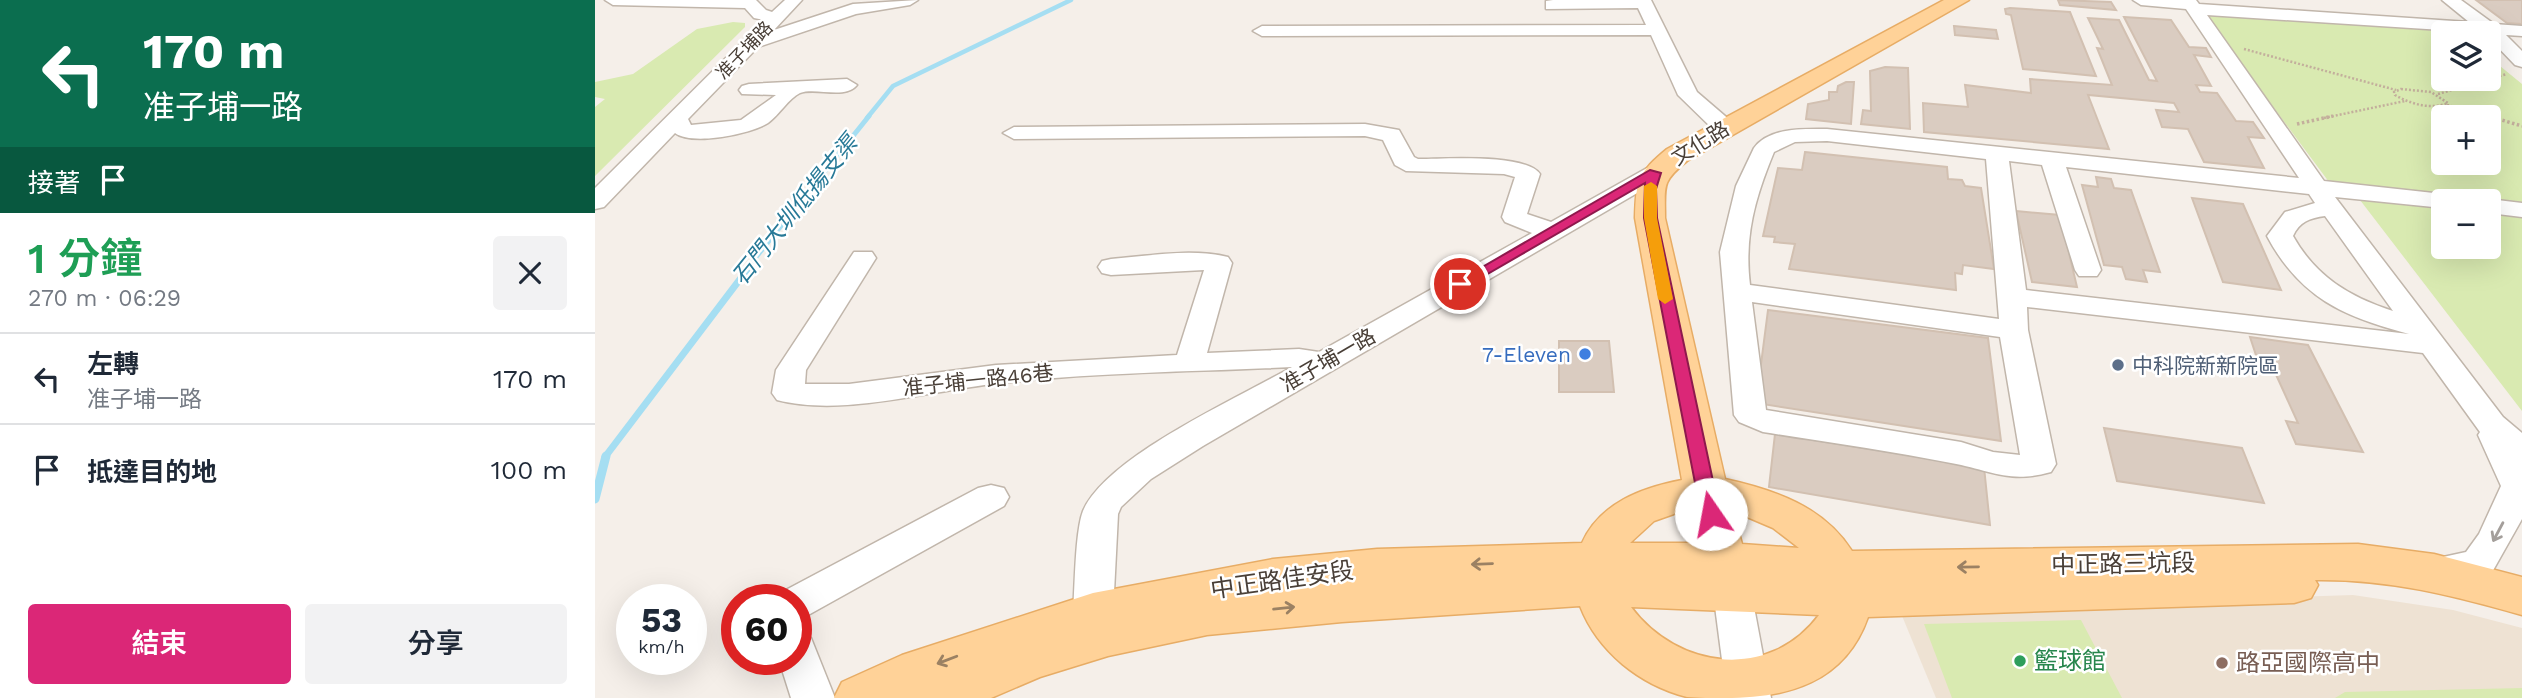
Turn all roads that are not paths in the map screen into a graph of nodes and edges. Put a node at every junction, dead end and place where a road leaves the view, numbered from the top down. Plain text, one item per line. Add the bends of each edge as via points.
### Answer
1 (613, 0) edge
2 (794, 0) edge
3 (910, 0) edge
4 (1959, 0) edge
5 (2141, 0) edge
6 (2450, 0) edge
7 (1644, 1) edge
8 (1552, 5) dead end
9 (2191, 5) edge
10 (776, 18) junction
11 (2478, 21) edge
12 (2431, 24) edge
13 (2501, 29) edge
14 (1656, 30) junction
15 (1262, 31) dead end
16 (2522, 31) edge
17 (749, 45) junction
18 (2501, 46) edge
19 (2516, 67) edge
20 (847, 85) dead end
21 (795, 87) junction
22 (750, 90) dead end
23 (677, 117) junction
24 (1724, 127) junction
25 (1014, 133) dead end
26 (1997, 154) junction
27 (2052, 160) junction
28 (1655, 173) junction
29 (2324, 198) junction
30 (2431, 201) edge
31 (595, 202) edge
32 (2501, 207) edge
33 (2522, 210) edge
34 (1551, 231) junction
35 (863, 258) dead end
36 (1111, 267) dead end
37 (2088, 270) dead end
38 (1738, 292) junction
39 (2013, 297) junction
40 (2013, 330) junction
41 (2426, 336) junction
42 (1323, 362) junction
43 (1189, 363) junction
44 (2491, 425) junction
45 (2522, 451) edge
46 (1706, 491) junction
47 (991, 497) dead end
48 (2434, 572) junction
49 (1597, 573) junction
50 (1726, 575) junction
51 (1842, 583) junction
52 (812, 594) edge
53 (2522, 596) edge
54 (1093, 612) junction
55 (2522, 614) edge
56 (805, 675) edge
57 (1748, 690) edge
58 (813, 698) edge
59 (861, 698) edge
60 (936, 698) edge

1 - 10 street, 准子埔路 via 750,3 760,14
2 - 10 street
3 - 17 street via 853,9
4 - 24 main road, 文化路
5 - 9 street
6 - 11 street
7 - 8 street
7 - 14 street
9 - 12 street
9 - 29 street
10 - 17 street, 准子埔路
13 - 16 street
14 - 15 street
14 - 24 street via 1688,95
17 - 23 street, 准子埔路
18 - 19 street
20 - 21 street
21 - 22 street
21 - 23 street via 756,121 742,125 684,131
23 - 31 street, 准子埔路
24 - 28 main road, 文化路
25 - 34 street via 1365,130 1391,135 1403,160 1414,166 1506,167 1528,174 1514,217
26 - 27 street
26 - 38 street via 1827,135 1791,136 1765,148 1748,187 1733,252
26 - 39 street
27 - 29 street
27 - 37 street
28 - 34 street, 准子埔一路
28 - 46 main road, 文化路 via 1650,218
29 - 30 street
29 - 41 street
29 - 41 street via 2284,224 2280,236 2298,267 2357,308
32 - 33 street
34 - 42 street, 准子埔一路
35 - 43 street, 准子埔一路46巷 via 791,370 788,393 849,394 996,374
36 - 43 street via 1219,263
38 - 40 street
38 - 40 street via 1750,415 1763,422 1961,453 1989,464 2026,468 2039,464
39 - 40 street
39 - 41 street
41 - 44 street
42 - 43 street, 准子埔一路46巷 via 1299,358
42 - 54 street, 准子埔一路 via 1191,438 1125,482 1105,501 1100,514
44 - 45 street
44 -> 48 street via 2518,486 2508,513 2478,564
46 - 49 main road via 1663,499 1631,514 1609,534
46 - 50 main road, 文化路
46 - 51 main road via 1766,504 1811,531
47 - 52 street
48 -> 51 main road, 中正路三坑段 via 2331,562
48 - 53 main road, 中正路三坑段
49 - 50 main road, 中正路佳安段
49 -> 54 main road, 中正路佳安段 via 1377,568 1273,577
49 - 57 main road via 1609,621 1635,649 1692,677
60 -> 49 main road, 中正路佳安段 via 1027,660 1108,636 1207,616
50 - 51 main road, 中正路三坑段
50 - 57 street, 文化路
51 - 55 main road, 中正路三坑段 via 2171,590 2341,582 2438,588
51 - 57 main road via 1841,623 1807,663
54 -> 59 main road, 中正路佳安段 via 920,670
56 - 58 street

